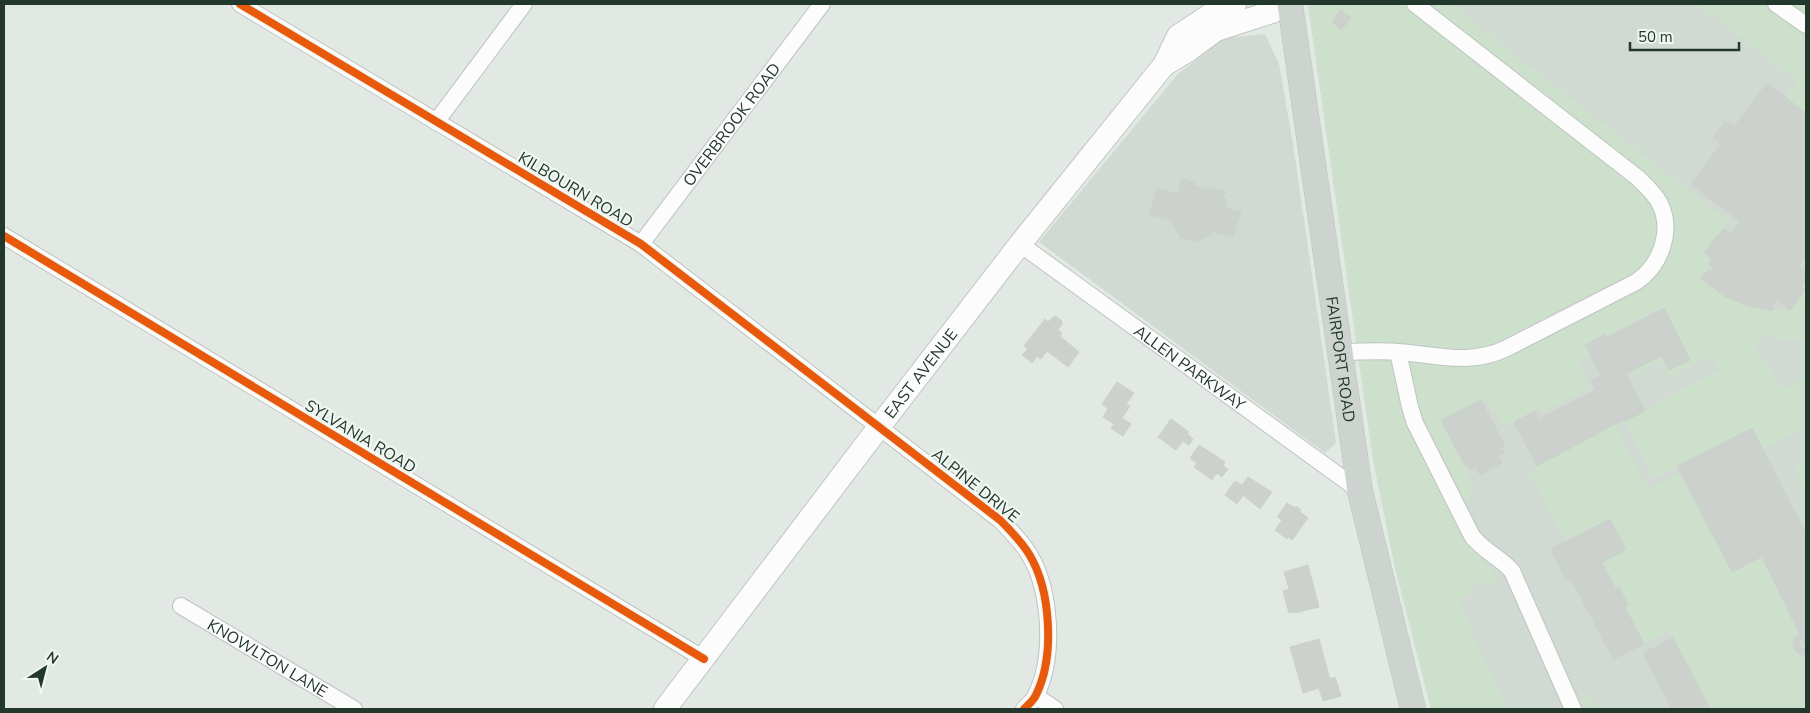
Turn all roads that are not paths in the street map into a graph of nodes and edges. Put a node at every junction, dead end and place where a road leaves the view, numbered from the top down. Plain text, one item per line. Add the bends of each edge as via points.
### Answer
1 (240, 4) edge
2 (524, 4) edge
3 (822, 4) edge
4 (1203, 4) edge
5 (1235, 4) edge
6 (1283, 4) edge
7 (1290, 4) edge
8 (1415, 4) edge
9 (1776, 4) edge
10 (1806, 25) edge
11 (1178, 36) junction
12 (1164, 65) junction
13 (436, 122) junction
14 (4, 236) edge
15 (641, 244) junction
16 (1020, 244) junction
17 (1341, 352) junction
18 (1398, 352) junction
19 (879, 427) junction
20 (1360, 491) junction
21 (181, 606) dead end
22 (704, 659) junction
23 (1036, 696) junction
24 (354, 709) edge
25 (665, 709) edge
26 (1024, 709) edge
27 (1055, 709) edge
28 (1413, 709) edge
29 (1574, 709) edge

1 - 13 street, KILBOURN ROAD
2 - 13 street
3 - 15 street, OVERBROOK ROAD
4 - 11 main road, EAST AVENUE
5 - 11 main road via 1219,9
6 - 12 main road, EAST AVENUE via 1272,12 1216,30
7 - 17 main road, FAIRPORT ROAD
8 - 18 street via 1638,178 1659,202 1665,231 1663,249 1651,270 1636,282 1494,354 1472,359
9 - 10 street
11 - 12 main road, EAST AVENUE
12 - 16 main road, EAST AVENUE
13 - 15 street, KILBOURN ROAD
14 - 22 street, SYLVANIA ROAD
15 - 19 street, KILBOURN ROAD
16 - 19 main road, EAST AVENUE
16 - 20 street, ALLEN PARKWAY
17 - 18 street
17 - 20 main road, FAIRPORT ROAD
18 - 29 street via 1410,408 1424,443 1472,536 1479,546 1503,560 1512,571
19 - 22 main road, EAST AVENUE
19 - 23 street, ALPINE DRIVE via 1000,520 1029,554 1042,585 1049,633 1044,674
20 - 28 main road, FAIRPORT ROAD
21 - 24 street, KNOWLTON LANE
22 - 25 main road, EAST AVENUE
23 - 26 street
23 - 27 street

